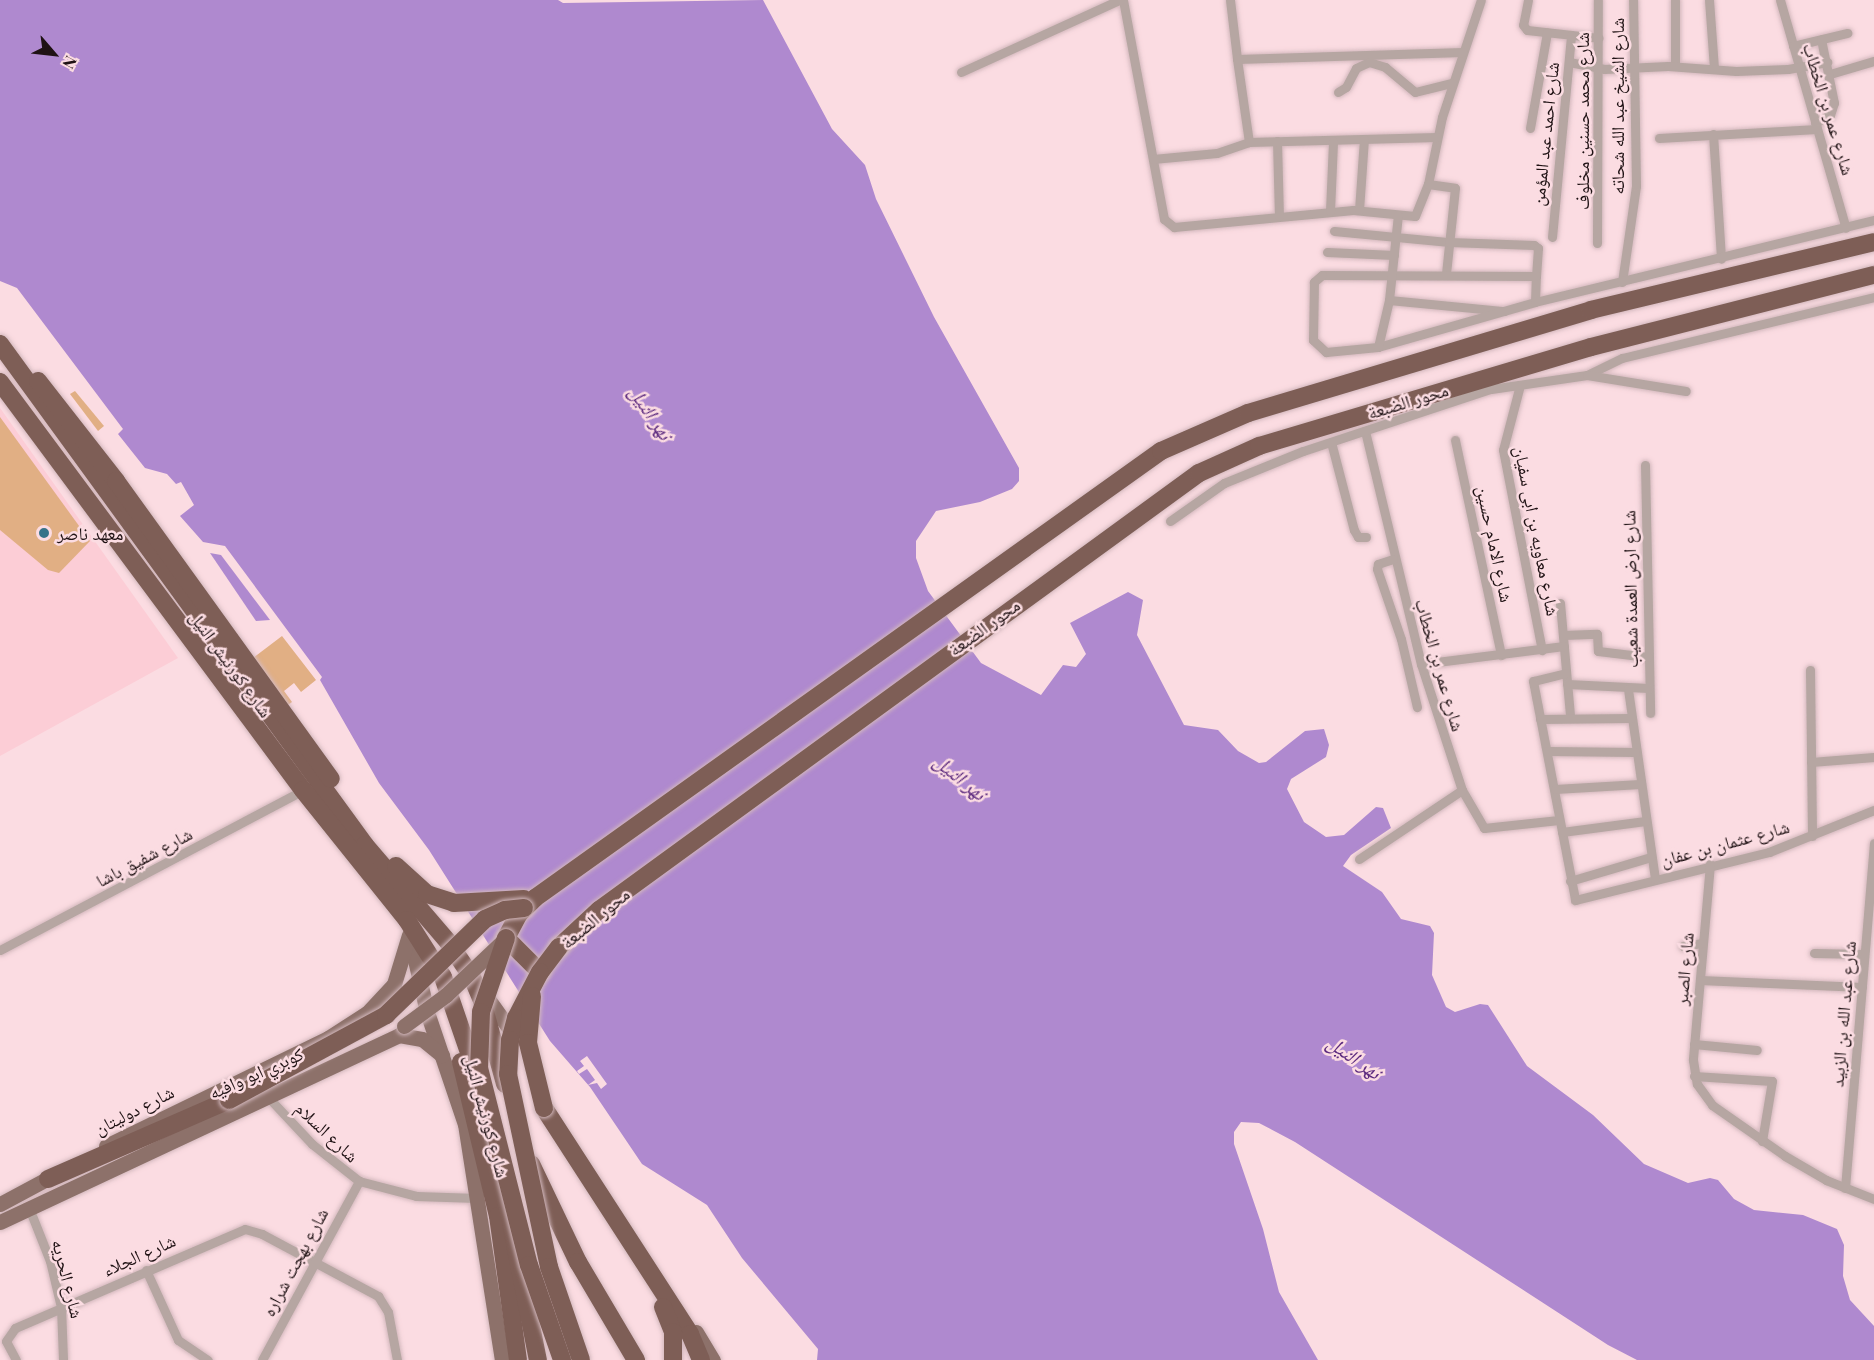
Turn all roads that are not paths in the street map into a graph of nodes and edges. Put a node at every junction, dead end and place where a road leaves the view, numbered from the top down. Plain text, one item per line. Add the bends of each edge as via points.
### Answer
1 (1121, 0) edge
2 (1230, 0) edge
3 (1481, 0) edge
4 (1528, 0) edge
5 (1598, 0) edge
6 (1633, 0) edge
7 (1674, 0) edge
8 (1709, 0) edge
9 (1780, 0) edge
10 (1547, 33) junction
11 (1847, 33) dead end
12 (1571, 36) junction
13 (1599, 38) junction
14 (1821, 39) junction
15 (1792, 46) junction
16 (1463, 52) junction
17 (1237, 59) junction
18 (1874, 61) edge
19 (1569, 62) junction
20 (1827, 62) junction
21 (1675, 66) junction
22 (1798, 67) junction
23 (1599, 68) junction
24 (1634, 68) junction
25 (1714, 68) junction
26 (961, 72) dead end
27 (1830, 74) junction
28 (1452, 83) junction
29 (1338, 92) dead end
30 (1816, 126) junction
31 (1530, 128) dead end
32 (1713, 134) junction
33 (1437, 137) junction
34 (1659, 138) dead end
35 (1364, 139) junction
36 (1276, 141) junction
37 (1333, 141) junction
38 (1250, 142) junction
39 (1153, 159) junction
40 (1428, 184) junction
41 (1359, 210) junction
42 (1330, 211) junction
43 (1398, 215) junction
44 (1279, 216) junction
45 (1874, 220) edge
46 (1846, 228) junction
47 (1334, 231) dead end
48 (1397, 236) junction
49 (1552, 237) dead end
50 (1449, 242) junction
51 (1874, 242) edge
52 (1597, 243) dead end
53 (1327, 252) dead end
54 (1395, 255) junction
55 (1721, 259) junction
56 (1393, 273) junction
57 (1446, 273) junction
58 (1874, 275) edge
59 (1536, 276) junction
60 (1622, 282) junction
61 (1874, 297) edge
62 (1389, 300) junction
63 (1535, 302) junction
64 (1506, 311) junction
65 (0, 343) edge
66 (1378, 347) junction
67 (1587, 375) junction
68 (0, 382) edge
69 (1520, 385) junction
70 (1686, 391) dead end
71 (37, 398) junction
72 (19, 410) junction
73 (1365, 430) junction
74 (64, 437) junction
75 (1455, 440) dead end
76 (1331, 441) junction
77 (46, 448) junction
78 (1645, 465) dead end
79 (1170, 521) dead end
80 (1366, 537) dead end
81 (1394, 559) junction
82 (1560, 603) dead end
83 (1563, 635) junction
84 (1564, 646) junction
85 (1542, 650) junction
86 (1501, 655) junction
87 (1648, 657) junction
88 (1421, 664) junction
89 (1810, 670) dead end
90 (1566, 673) junction
91 (1567, 684) junction
92 (1649, 687) junction
93 (1628, 689) junction
94 (1417, 707) dead end
95 (1650, 713) dead end
96 (1570, 716) junction
97 (1631, 718) junction
98 (1540, 719) junction
99 (1547, 751) junction
100 (1635, 752) junction
101 (1874, 758) edge
102 (1811, 762) junction
103 (1640, 784) junction
104 (1555, 789) junction
105 (303, 790) junction
106 (1462, 790) junction
107 (1874, 810) edge
108 (1559, 820) junction
109 (1646, 821) junction
110 (1562, 832) junction
111 (1812, 836) junction
112 (1874, 843) edge
113 (1651, 857) junction
114 (1359, 860) dead end
115 (1710, 864) junction
116 (1873, 874) edge
117 (1655, 878) junction
118 (1570, 881) junction
119 (529, 903) junction
120 (408, 928) junction
121 (506, 938) junction
122 (1703, 943) junction
123 (1683, 946) dead end
124 (427, 949) junction
125 (0, 950) edge
126 (1814, 953) dead end
127 (1864, 954) junction
128 (540, 972) junction
129 (472, 977) junction
130 (1700, 980) junction
131 (1862, 987) junction
132 (1694, 1044) junction
133 (1757, 1050) dead end
134 (442, 1055) junction
135 (1694, 1076) junction
136 (267, 1095) junction
137 (1762, 1141) junction
138 (530, 1161) junction
139 (48, 1179) junction
140 (358, 1180) junction
141 (1845, 1188) junction
142 (477, 1198) junction
143 (1874, 1199) edge
144 (0, 1203) edge
145 (29, 1208) junction
146 (0, 1212) edge
147 (0, 1222) edge
148 (313, 1261) junction
149 (647, 1268) junction
150 (146, 1270) junction
151 (61, 1307) junction
152 (517, 1352) edge
153 (16, 1360) edge
154 (63, 1360) edge
155 (208, 1360) edge
156 (262, 1360) edge
157 (397, 1360) edge
158 (502, 1360) edge
159 (538, 1360) edge
160 (556, 1360) edge
161 (561, 1360) edge
162 (581, 1360) edge
163 (636, 1360) edge
164 (673, 1360) edge
165 (701, 1360) edge
166 (713, 1360) edge

1 - 26 street
1 - 39 street
2 - 17 street
3 - 16 street
4 - 10 street via 1525,29
5 - 13 street, شارع محمد حسنين مخلوف
6 - 24 street, شارع الشيخ عبد الله شحاته
7 - 21 street
8 - 25 street
9 - 15 street, شارع عمر بن الخطاب
10 - 12 street
10 - 31 street
11 - 14 street
12 - 13 street
12 - 19 street, شارع احمد عبد المؤمن
13 - 23 street, شارع محمد حسنين مخلوف
14 - 15 street
14 - 20 street
15 - 22 street, شارع عمر بن الخطاب
16 - 17 street
16 - 28 street
17 - 38 street
18 - 27 street
19 - 23 street
19 - 49 street, شارع احمد عبد المؤمن
20 - 22 street
20 - 27 street
21 - 24 street
21 - 25 street
22 - 25 street via 1736,71
22 - 30 street, شارع عمر بن الخطاب
23 - 24 street
23 - 52 street, شارع محمد حسنين مخلوف
24 - 60 street, شارع الشيخ عبد الله شحاته via 1636,186
27 - 30 street via 1833,109
28 - 29 street via 1415,92 1385,67 1369,62 1356,68 1346,87
28 - 33 street
30 - 32 street
30 - 46 street, شارع عمر بن الخطاب
32 - 34 street
32 - 55 street
33 - 35 street
33 - 40 street
35 - 37 street
35 - 41 street
36 - 37 street
36 - 38 street
36 - 44 street
37 - 42 street
38 - 39 street via 1217,153
39 - 44 street via 1164,219 1170,227
40 - 43 street via 1418,213 1412,217
40 - 50 street via 1454,186
41 - 42 street
41 - 43 street
42 - 44 street
43 - 48 street
45 - 46 street
46 - 55 street
47 - 48 street
48 - 50 street
48 - 54 street
50 - 57 street
50 - 59 street via 1536,245
51 - 119 highway, محور الضبعة via 1591,310 1248,413 1186,438 1138,466
53 - 54 street
54 - 56 street
55 - 60 street
56 - 57 street
56 - 62 street
56 - 66 street via 1322,275 1314,282 1316,347 1336,352
57 - 59 street
58 - 128 highway, محور الضبعة, bridge via 1591,347 1259,446 1199,473 599,910 571,934
59 - 63 street
60 - 63 street
61 - 67 street via 1622,358
62 - 64 street
62 - 66 street
63 - 64 street
64 - 66 street
65 - 71 highway, شارع كورنيش النيل
65 - 119 highway via 64,412 403,874 427,894 454,903
67 - 69 street
67 - 70 street
68 - 72 highway, شارع كورنيش النيل
69 - 73 street via 1491,389
69 - 85 street, شارع معاويه بن ابى سفيان via 1503,450
71 - 72 highway via 33,407
71 - 74 highway, شارع كورنيش النيل
72 - 77 highway, شارع كورنيش النيل
73 - 76 street
73 - 81 street, شارع عمر بن الخطاب
74 - 77 highway via 55,436
74 - 129 highway, شارع كورنيش النيل via 365,845 448,942
75 - 86 street, شارع الامام حسين
76 - 79 street via 1224,483
76 - 80 street via 1354,530 1358,537
77 - 105 highway, شارع كورنيش النيل
78 - 87 street, شارع ارض العمدة شعيب
81 - 88 street, شارع عمر بن الخطاب
81 - 94 street via 1378,564 1377,569 1401,639
82 - 83 street
83 - 84 street
83 - 87 street via 1597,634 1598,651
84 - 85 street
84 - 90 street
85 - 86 street
86 - 88 street
87 - 92 street, شارع ارض العمدة شعيب
88 - 106 street, شارع عمر بن الخطاب
89 - 102 street
90 - 91 street
90 - 98 street via 1533,681
91 - 93 street via 1621,684
91 - 96 street
92 - 93 street
92 - 95 street, شارع ارض العمدة شعيب
93 - 97 street
96 - 97 street
96 - 98 street
97 - 100 street
98 - 99 street
99 - 100 street
99 - 104 street
100 - 103 street
101 - 102 street
102 - 111 street
103 - 104 street
103 - 109 street
104 - 108 street
105 - 120 highway, شارع كورنيش النيل
105 - 125 street, شارع شفيق باشا
106 - 108 street, شارع عمر بن الخطاب via 1484,828
106 - 114 street
107 - 111 street, شارع عثمان بن عفان
108 - 110 street
109 - 110 street
109 - 113 street
110 - 118 street
111 - 115 street, شارع عثمان بن عفان via 1769,852
112 - 116 street, شارع عبد الله بن الزبيد
113 - 117 street
113 - 118 street
115 - 117 street, شارع عثمان بن عفان
115 - 122 street, شارع الصبر
116 - 127 street, شارع عبد الله بن الزبيد
117 - 118 street, شارع عثمان بن عفان via 1582,900 1573,897
119 - 121 highway
119 - 139 highway, bridge via 485,919 386,1015 229,1100
120 - 124 highway, شارع كورنيش النيل
120 - 134 main road, شارع كورنيش النيل
120 - 139 main road, شارع دوليتان via 394,984 367,1013 328,1038 127,1134
121 - 128 highway
121 - 146 main road, كوبري ابو وافيه, bridge via 446,995 404,1026
121 - 161 highway, bridge via 481,1012 480,1075 529,1265
122 - 123 street
122 - 130 street, شارع الصبر
124 - 152 highway via 428,969 449,1021 483,1144 498,1215
124 - 159 highway, شارع كورنيش النيل via 455,1010 500,1150
126 - 127 street
127 - 131 street, شارع عبد الله بن الزبيد
128 - 138 highway, محور الضبعة, bridge via 516,1018 508,1051 510,1086
128 - 149 highway, bridge via 528,1021 536,1088 556,1128
129 - 160 highway, شارع كورنيش النيل via 496,1048 517,1138
129 - 166 main road, شارع كورنيش النيل via 511,1029 539,1083
130 - 131 street
130 - 132 street, شارع الصبر
131 - 141 street, شارع عبد الله بن الزبيد
132 - 133 street
132 - 135 street, شارع الصبر
134 - 136 main road via 422,1039 399,1035
134 - 142 main road, شارع كورنيش النيل via 465,1124
135 - 137 street via 1712,1105
135 - 137 street via 1772,1081
136 - 140 street, شارع السلام via 312,1144
136 - 145 main road
137 - 141 street
138 - 162 highway, محور الضبعة, bridge via 549,1267
138 - 163 highway via 583,1270
139 - 144 main road, شارع دوليتان
140 - 142 street, شارع السلام via 416,1196
140 - 148 street, شارع بهجت شراره
141 - 143 street
142 - 158 main road, شارع كورنيش النيل
145 - 147 main road
145 - 151 street, شارع الحريه via 50,1261
148 - 150 street, شارع الجلاء via 245,1229
148 - 156 street, شارع بهجت شراره
148 - 157 street, شارع الجلاء via 378,1296 388,1312
149 - 164 highway via 673,1332
149 - 165 highway via 690,1334
150 - 151 street, شارع الجلاء
150 - 155 street via 178,1340
151 - 153 street, شارع الجلاء via 10,1331 7,1348
151 - 154 street, شارع الحريه

